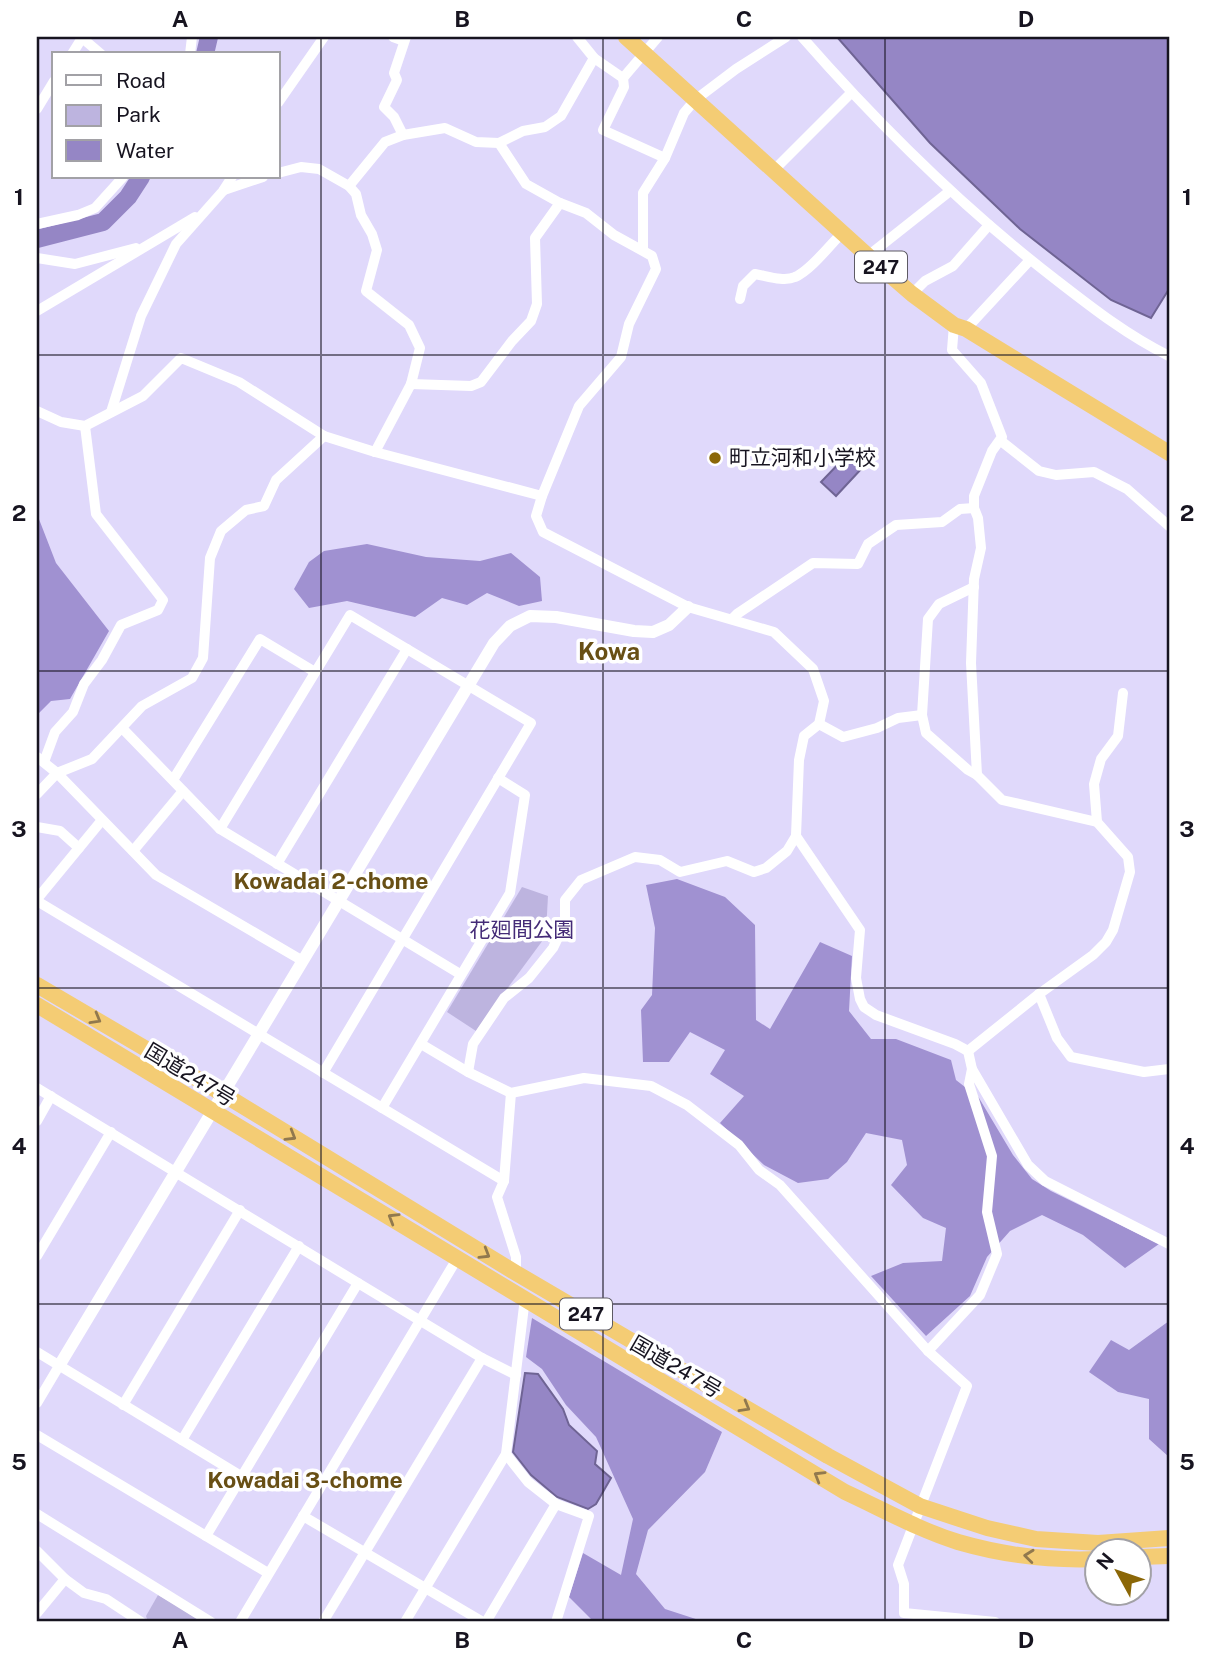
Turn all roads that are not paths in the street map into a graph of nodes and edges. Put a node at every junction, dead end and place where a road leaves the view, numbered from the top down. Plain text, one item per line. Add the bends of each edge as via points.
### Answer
1 (81, 37) edge
2 (324, 37) edge
3 (393, 37) edge
4 (577, 37) edge
5 (626, 37) edge
6 (657, 37) edge
7 (786, 37) edge
8 (802, 37) edge
9 (405, 39) edge
10 (99, 52) edge
11 (643, 53) junction
12 (594, 58) junction
13 (623, 78) junction
14 (52, 85) edge
15 (851, 93) junction
16 (280, 100) edge
17 (695, 100) junction
18 (37, 109) edge
19 (403, 135) junction
20 (499, 143) junction
21 (665, 158) junction
22 (773, 171) junction
23 (280, 172) edge
24 (122, 178) edge
25 (231, 178) edge
26 (260, 178) edge
27 (349, 186) junction
28 (223, 191) junction
29 (950, 191) junction
30 (560, 203) junction
31 (205, 212) junction
32 (37, 224) edge
33 (989, 225) junction
34 (842, 233) junction
35 (147, 245) junction
36 (643, 249) junction
37 (868, 256) junction
38 (37, 258) edge
39 (1030, 260) junction
40 (912, 294) junction
41 (740, 299) dead end
42 (37, 311) edge
43 (960, 327) junction
44 (1169, 356) edge
45 (411, 384) junction
46 (37, 411) edge
47 (111, 412) junction
48 (85, 426) junction
49 (324, 436) junction
50 (1000, 441) junction
51 (375, 452) junction
52 (1169, 453) edge
53 (542, 496) junction
54 (974, 508) junction
55 (1169, 526) edge
56 (974, 587) junction
57 (688, 607) junction
58 (732, 620) junction
59 (407, 649) junction
60 (315, 672) junction
61 (469, 685) junction
62 (1123, 694) dead end
63 (922, 715) junction
64 (819, 724) junction
65 (122, 728) junction
66 (40, 760) edge
67 (57, 773) junction
68 (977, 775) junction
69 (498, 778) junction
70 (173, 780) junction
71 (183, 791) junction
72 (37, 794) edge
73 (102, 820) junction
74 (1097, 822) junction
75 (37, 828) edge
76 (220, 829) junction
77 (796, 836) junction
78 (79, 848) junction
79 (133, 851) junction
80 (277, 864) junction
81 (37, 900) edge
82 (339, 901) junction
83 (403, 939) junction
84 (303, 961) junction
85 (460, 974) junction
86 (37, 985) edge
87 (1039, 993) junction
88 (37, 1005) edge
89 (260, 1033) junction
90 (421, 1044) junction
91 (968, 1051) junction
92 (972, 1069) junction
93 (1169, 1069) edge
94 (468, 1072) junction
95 (323, 1073) junction
96 (37, 1088) edge
97 (511, 1093) junction
98 (223, 1094) junction
99 (51, 1096) junction
100 (382, 1108) junction
101 (213, 1111) junction
102 (37, 1121) edge
103 (111, 1132) junction
104 (176, 1171) junction
105 (504, 1181) junction
106 (240, 1210) junction
107 (1169, 1244) edge
108 (299, 1246) junction
109 (37, 1256) edge
110 (458, 1257) junction
111 (516, 1272) junction
112 (358, 1283) junction
113 (524, 1298) junction
114 (421, 1319) junction
115 (928, 1350) junction
116 (37, 1352) edge
117 (482, 1358) junction
118 (59, 1366) junction
119 (516, 1375) junction
120 (37, 1402) edge
121 (123, 1405) junction
122 (37, 1435) edge
123 (182, 1440) junction
124 (506, 1454) junction
125 (241, 1476) junction
126 (556, 1504) junction
127 (920, 1506) junction
128 (37, 1514) edge
129 (303, 1516) junction
130 (913, 1524) junction
131 (206, 1536) junction
132 (1169, 1538) edge
133 (37, 1552) edge
134 (366, 1553) junction
135 (1084, 1560) edge
136 (268, 1573) junction
137 (65, 1579) junction
138 (425, 1588) junction
139 (37, 1614) edge
140 (141, 1622) edge
141 (211, 1622) edge
142 (240, 1622) edge
143 (323, 1622) edge
144 (405, 1622) edge
145 (485, 1622) edge
146 (556, 1622) edge
147 (995, 1622) edge

1 - 10 street
2 - 16 street
3 - 9 street
4 - 12 street
5 - 11 highway, 247
6 - 11 street
7 - 17 street
8 - 15 street
9 - 19 street via 394,73 397,80 384,107
11 - 13 street
11 - 17 highway, 247
12 - 13 street
12 - 20 street via 561,116 545,127
13 - 21 street via 624,88 603,130
14 - 18 street
15 - 22 street
15 - 29 street
17 - 21 street via 684,113
17 - 22 highway, 247
19 - 20 street via 445,128 476,142
19 - 27 street via 385,142
20 - 30 street via 526,184
21 - 36 street via 643,193
22 - 34 highway, 247
23 - 27 street via 301,167 319,169
24 - 32 street via 95,208
25 - 28 street
26 - 28 street
27 - 45 street via 377,250 366,291 409,325 420,348
28 - 31 street
29 - 33 street
29 - 37 street
30 - 36 street via 586,213 614,235
30 - 45 street via 535,238 537,304 531,321 481,382 471,386
31 - 35 street
31 - 47 street via 176,244 141,316
33 - 39 street
33 - 40 street via 953,266
34 - 37 highway, 247
34 - 41 street via 795,277 755,274 743,286
35 - 38 street via 75,264
35 - 42 street
36 - 53 street via 652,256 656,269 629,324 621,357 579,406
37 - 40 highway, 247
39 - 43 street
39 - 44 street via 1109,321
40 - 43 highway, 247
43 - 50 street via 952,350 981,383
43 - 52 highway, 247
45 - 51 street
46 - 48 street
47 - 48 street
47 - 49 street via 143,396 181,358 239,382
48 - 66 street via 96,514 163,600 158,610 121,625 84,684 73,712 55,732
49 - 51 street
49 - 65 street via 276,480 264,506 246,510 221,531 210,558 203,658 198,668 192,678 142,706
50 - 54 street via 974,496
50 - 55 street via 1039,471 1056,475 1094,472 1127,489
51 - 53 street
53 - 57 street via 536,516 543,532
54 - 56 street via 981,548
54 - 58 street via 960,509 942,522 896,526 868,544 858,564 813,563
56 - 63 street via 939,604 928,619
56 - 68 street via 971,663
57 - 58 street
57 - 61 street via 669,625 653,632 530,616 510,626 494,643
58 - 64 street via 774,632 813,669 824,701
59 - 60 street via 350,615
59 - 61 street
59 - 80 street
60 - 70 street via 260,639
60 - 76 street
61 - 69 street via 531,723
61 - 82 street
62 - 74 street via 1118,736 1101,759 1094,784
63 - 64 street via 898,718 843,737
63 - 68 street via 929,737
64 - 77 street via 804,736 799,760
65 - 67 street via 92,759
65 - 70 street
66 - 67 street
67 - 72 street
67 - 73 street
68 - 74 street via 1002,800
69 - 83 street
69 - 85 street via 525,795 510,893
70 - 71 street
71 - 76 street
71 - 79 street
73 - 78 street
73 - 79 street
74 - 87 street via 1128,856 1130,872 1113,930 1093,955
75 - 78 street via 60,831
76 - 80 street
77 - 91 street via 860,930 856,978 864,1007
77 - 94 street via 787,851 754,872 727,860 680,872 660,860 635,857 581,880 565,900 565,923 554,948 529,978 504,998 473,1044
78 - 81 street
79 - 84 street via 156,874
80 - 82 street
81 - 89 street
82 - 83 street
82 - 84 street
83 - 85 street
83 - 95 street
84 - 89 street
85 - 90 street
86 -> 98 highway, 国道247号 / 247
87 - 91 street
87 - 93 street via 1057,1038 1071,1057 1144,1072
88 - 101 highway, 国道247号 / 247
89 - 95 street
89 - 98 street
90 - 94 street
90 - 100 street
91 - 92 street
92 - 107 street via 1028,1165 1045,1181
92 - 115 street via 969,1084 992,1156 987,1212 997,1254 980,1295
94 - 97 street
95 - 100 street
96 - 99 street
97 - 105 street
97 - 115 street via 584,1078 651,1086 687,1105 739,1145 758,1170 780,1185
98 - 101 street
98 -> 111 highway, 国道247号 / 247
99 - 102 street
99 - 103 street
100 - 105 street
101 - 104 street
110 -> 101 highway, 国道247号 / 247
103 - 104 street
103 - 109 street
104 - 106 street
104 - 118 street
105 - 111 street via 497,1197 516,1257
106 - 108 street
106 - 121 street
108 - 112 street
108 - 123 street
110 - 113 highway, 国道247号 / 247
110 - 114 street
111 -> 127 highway, 国道247号 / 247
112 - 114 street
112 - 125 street
113 - 119 street
130 -> 113 highway, 国道247号 / 247 via 845,1492
114 - 117 street
114 - 129 street
115 - 127 street via 967,1386
116 - 118 street
117 - 119 street
117 - 134 street
118 - 120 street
118 - 121 street
119 - 124 street
121 - 123 street
122 - 131 street
123 - 125 street
124 - 126 street via 528,1482
124 - 138 street
125 - 131 street
126 - 145 street
126 - 146 street via 590,1516
127 - 130 street
127 - 132 highway, 国道247号 / 247 via 1036,1539 1098,1543
128 - 141 street
129 - 134 street
129 - 136 street
135 -> 130 highway, 国道247号 / 247 via 1014,1554 958,1542
130 - 147 street via 898,1565 904,1584 904,1613
131 - 136 street
133 - 137 street
134 - 138 street
134 - 143 street
136 - 142 street
137 - 139 street
137 - 140 street
138 - 144 street
138 - 145 street

